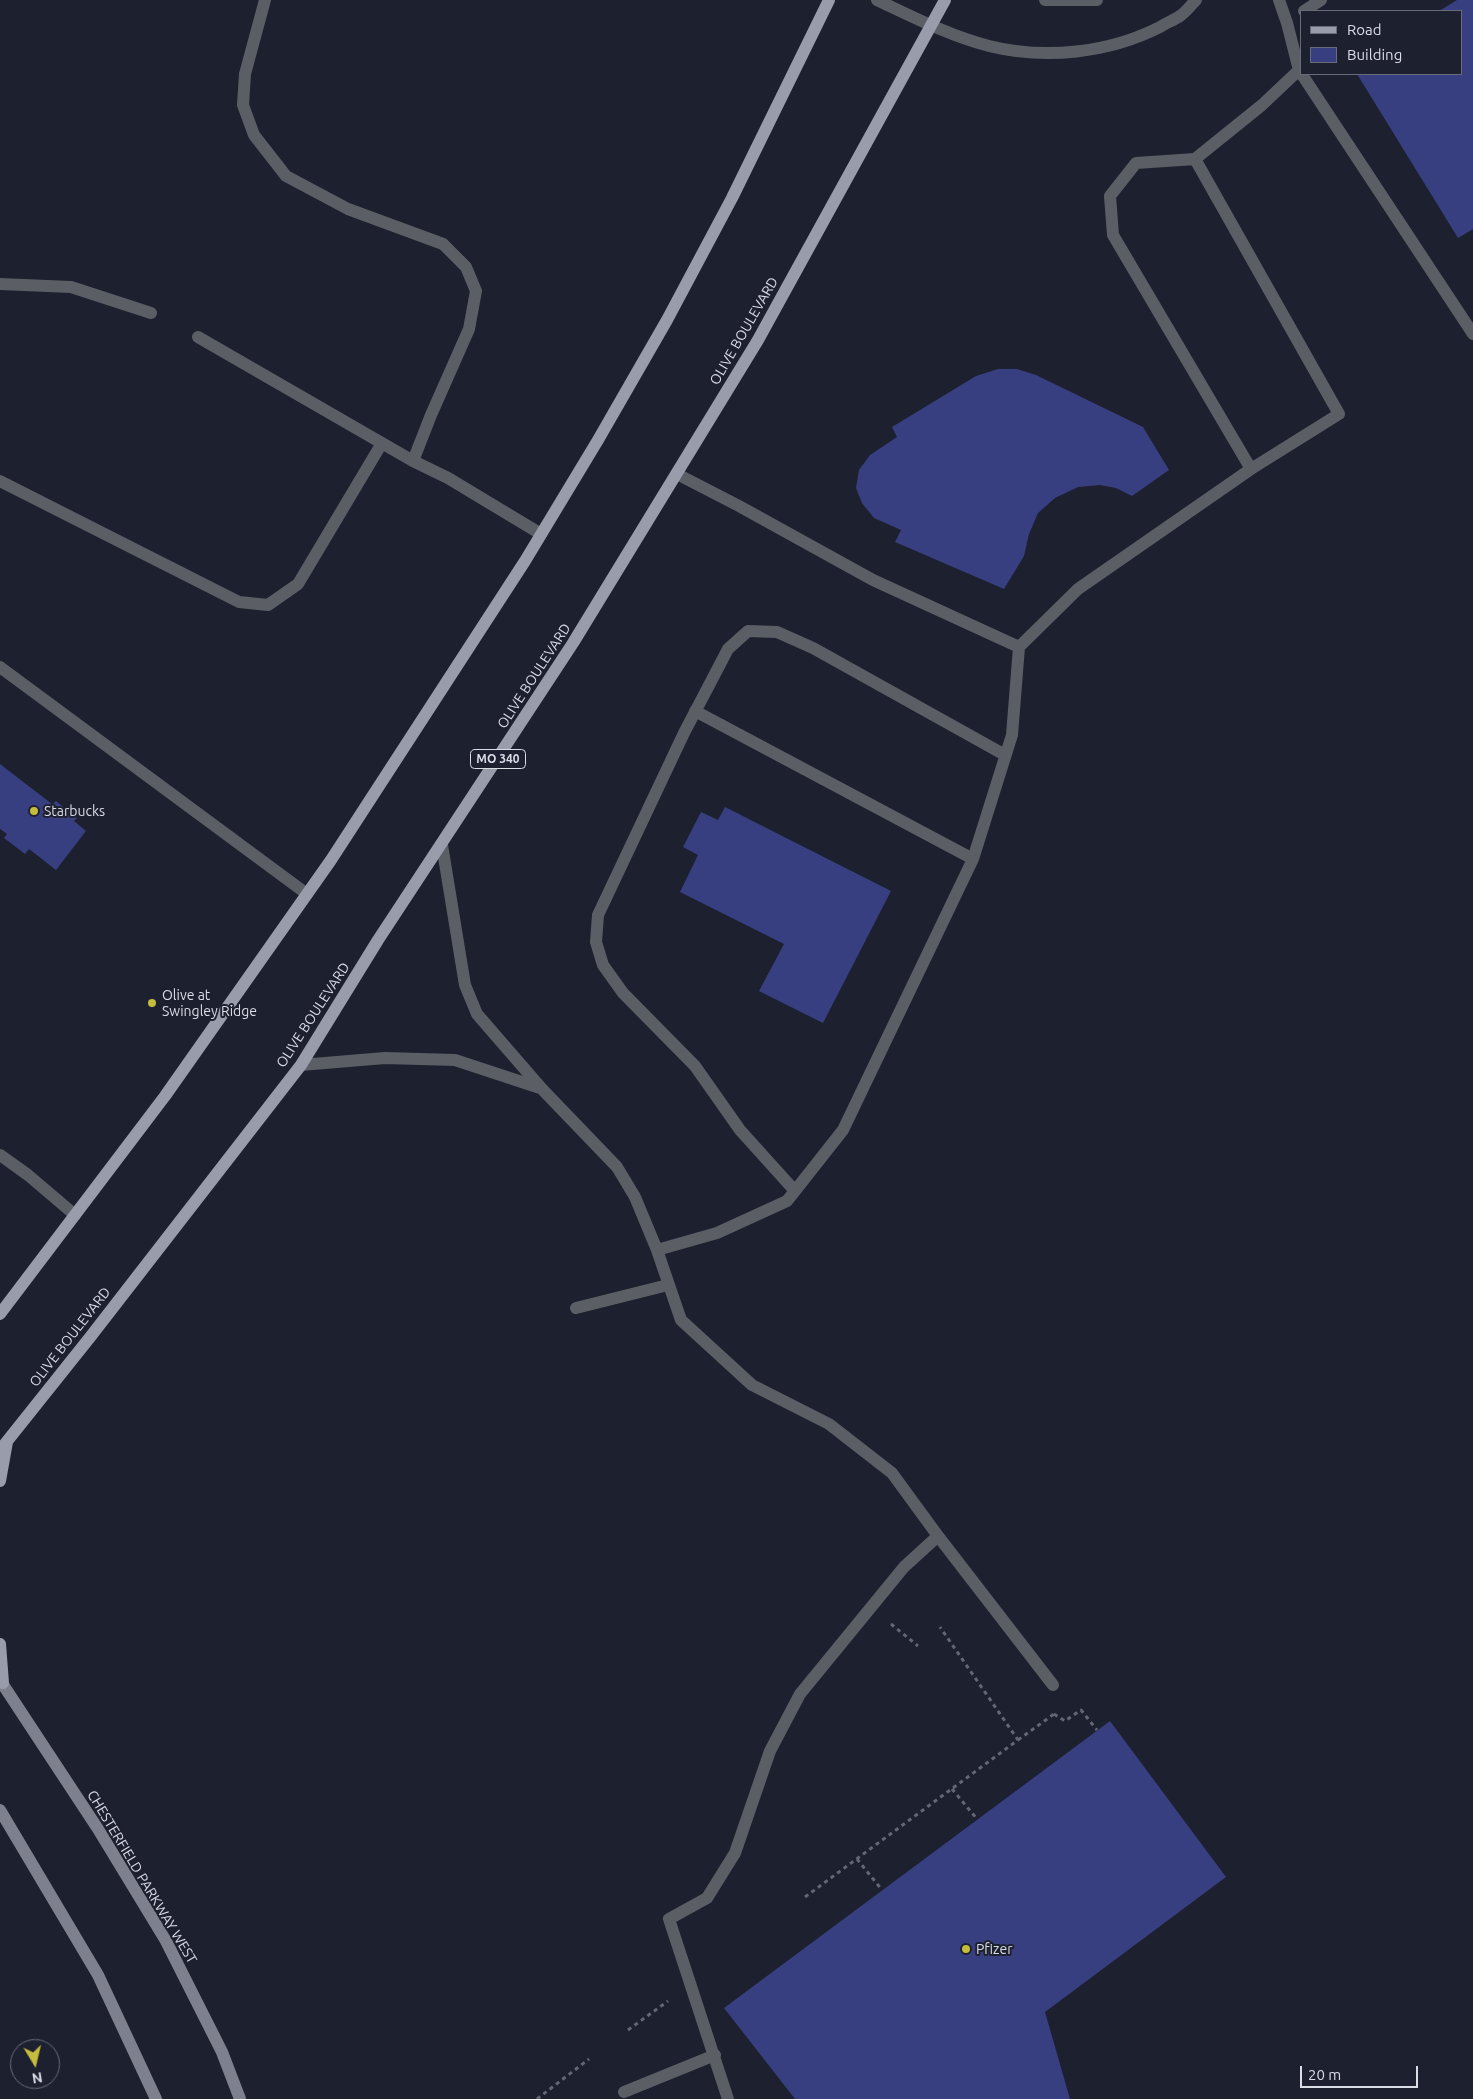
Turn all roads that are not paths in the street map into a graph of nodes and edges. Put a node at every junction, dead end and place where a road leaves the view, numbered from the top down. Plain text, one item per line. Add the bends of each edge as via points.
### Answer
1 (265, 0) edge
2 (828, 0) edge
3 (877, 0) edge
4 (945, 0) edge
5 (1045, 0) edge
6 (1097, 0) edge
7 (1196, 0) edge
8 (1279, 0) edge
9 (1321, 0) edge
10 (1306, 10) edge
11 (1300, 14) edge
12 (1288, 23) junction
13 (930, 25) junction
14 (1299, 70) joint
15 (1302, 75) edge
16 (1194, 159) junction
17 (0, 284) edge
18 (151, 313) dead end
19 (1473, 334) edge
20 (198, 338) dead end
21 (382, 442) junction
22 (413, 461) junction
23 (1252, 469) junction
24 (677, 474) junction
25 (0, 480) edge
26 (541, 534) junction
27 (1019, 647) junction
28 (0, 667) edge
29 (695, 711) junction
30 (1005, 756) junction
31 (442, 845) junction
32 (973, 859) junction
33 (307, 894) junction
34 (302, 1065) junction
35 (542, 1089) junction
36 (0, 1155) edge
37 (795, 1191) junction
38 (75, 1215) junction
39 (657, 1250) junction
40 (668, 1285) junction
41 (576, 1308) dead end
42 (0, 1314) edge
43 (3, 1446) edge
44 (0, 1481) edge
45 (938, 1536) junction
46 (0, 1644) edge
47 (1, 1681) edge
48 (1053, 1685) road end
49 (0, 1810) edge
50 (715, 2055) junction
51 (624, 2092) dead end
52 (156, 2099) edge
53 (240, 2099) edge
54 (728, 2099) edge

1 - 22 street via 244,74 243,105 254,135 286,176 348,209 443,244 466,267 476,292 469,329
2 - 26 main road via 732,198 598,440
3 - 13 street
4 - 13 main road, OLIVE BOULEVARD / MO 340
5 - 6 street
7 - 13 street via 1180,16 1144,35 1095,49 1018,51 988,46
8 - 12 street
9 - 10 street
11 - 12 street
12 - 14 street
13 - 24 main road, OLIVE BOULEVARD / MO 340 via 758,340
14 - 16 street via 1262,105
15 - 19 street
16 - 23 street via 1339,414
16 - 23 street via 1136,162 1110,196 1113,235
17 - 18 street via 71,287
20 - 21 street
21 - 22 street
21 - 25 street via 298,584 268,605 239,602
22 - 26 street via 448,478
23 - 27 street via 1078,589
24 - 27 street via 874,580
24 - 31 main road, OLIVE BOULEVARD / MO 340 via 574,643
26 - 33 main road
27 - 30 street via 1012,735
28 - 33 street
29 - 30 street via 728,649 748,631 777,632 813,648
29 - 32 street
29 - 37 street via 598,915 596,942 603,965 623,993 695,1066 740,1130
30 - 32 street
31 - 34 main road, OLIVE BOULEVARD / MO 340 via 378,940
31 - 35 street via 465,985 477,1014
32 - 37 street via 843,1130
33 - 38 main road via 165,1096
34 - 35 street via 385,1058 455,1060
34 - 43 main road, OLIVE BOULEVARD / MO 340
35 - 39 street via 617,1167 635,1197
36 - 38 street
37 - 39 street via 787,1201 717,1233
38 - 42 main road
39 - 40 street
40 - 41 street
40 - 45 street via 681,1320 752,1385 829,1424 892,1472
43 - 44 main road
45 - 48 street
45 - 50 street via 904,1567 800,1694 770,1751 735,1852 707,1898 669,1919
46 - 47 main road
47 - 53 street, CHESTERFIELD PARKWAY WEST via 98,1829 166,1941 222,2052
49 - 52 street via 98,1975
50 - 51 street
50 - 54 street

